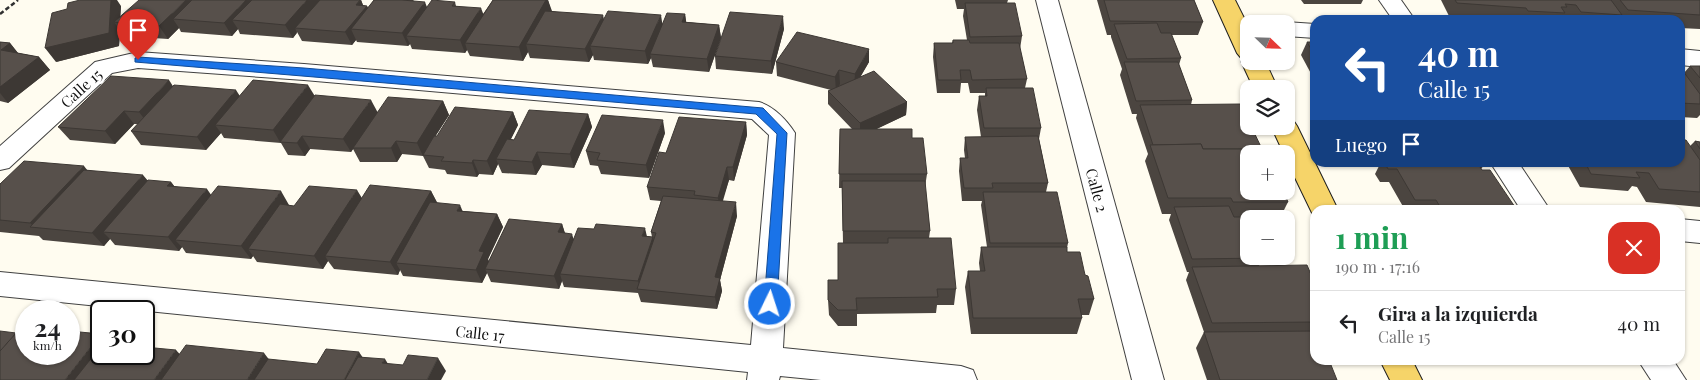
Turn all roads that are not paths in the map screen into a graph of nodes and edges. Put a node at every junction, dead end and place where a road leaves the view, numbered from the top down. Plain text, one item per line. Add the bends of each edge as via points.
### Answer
1 (1047, 0) edge
2 (1224, 0) edge
3 (1390, 0) edge
4 (1400, 15) edge
5 (1240, 23) edge
6 (1295, 30) edge
7 (1310, 31) edge
8 (1685, 58) edge
9 (1700, 59) edge
10 (1288, 135) edge
11 (0, 161) edge
12 (1506, 167) edge
13 (1322, 205) edge
14 (1533, 205) edge
15 (1685, 230) edge
16 (1700, 232) edge
17 (0, 284) edge
18 (1398, 365) edge
19 (1658, 365) edge
20 (765, 371) edge
21 (961, 380) edge
22 (1148, 380) edge
23 (1406, 380) edge
24 (1670, 380) edge

1 - 22 street, Calle 2
2 - 5 main road
3 - 4 street
6 - 7 street
8 - 9 street
10 - 13 main road
11 - 20 street, Calle 15 via 104,66 138,60 759,111 782,133
12 - 14 street
15 - 16 street
17 - 20 street, Calle 17
18 - 23 main road
19 - 24 street
20 - 21 street, Calle 17

